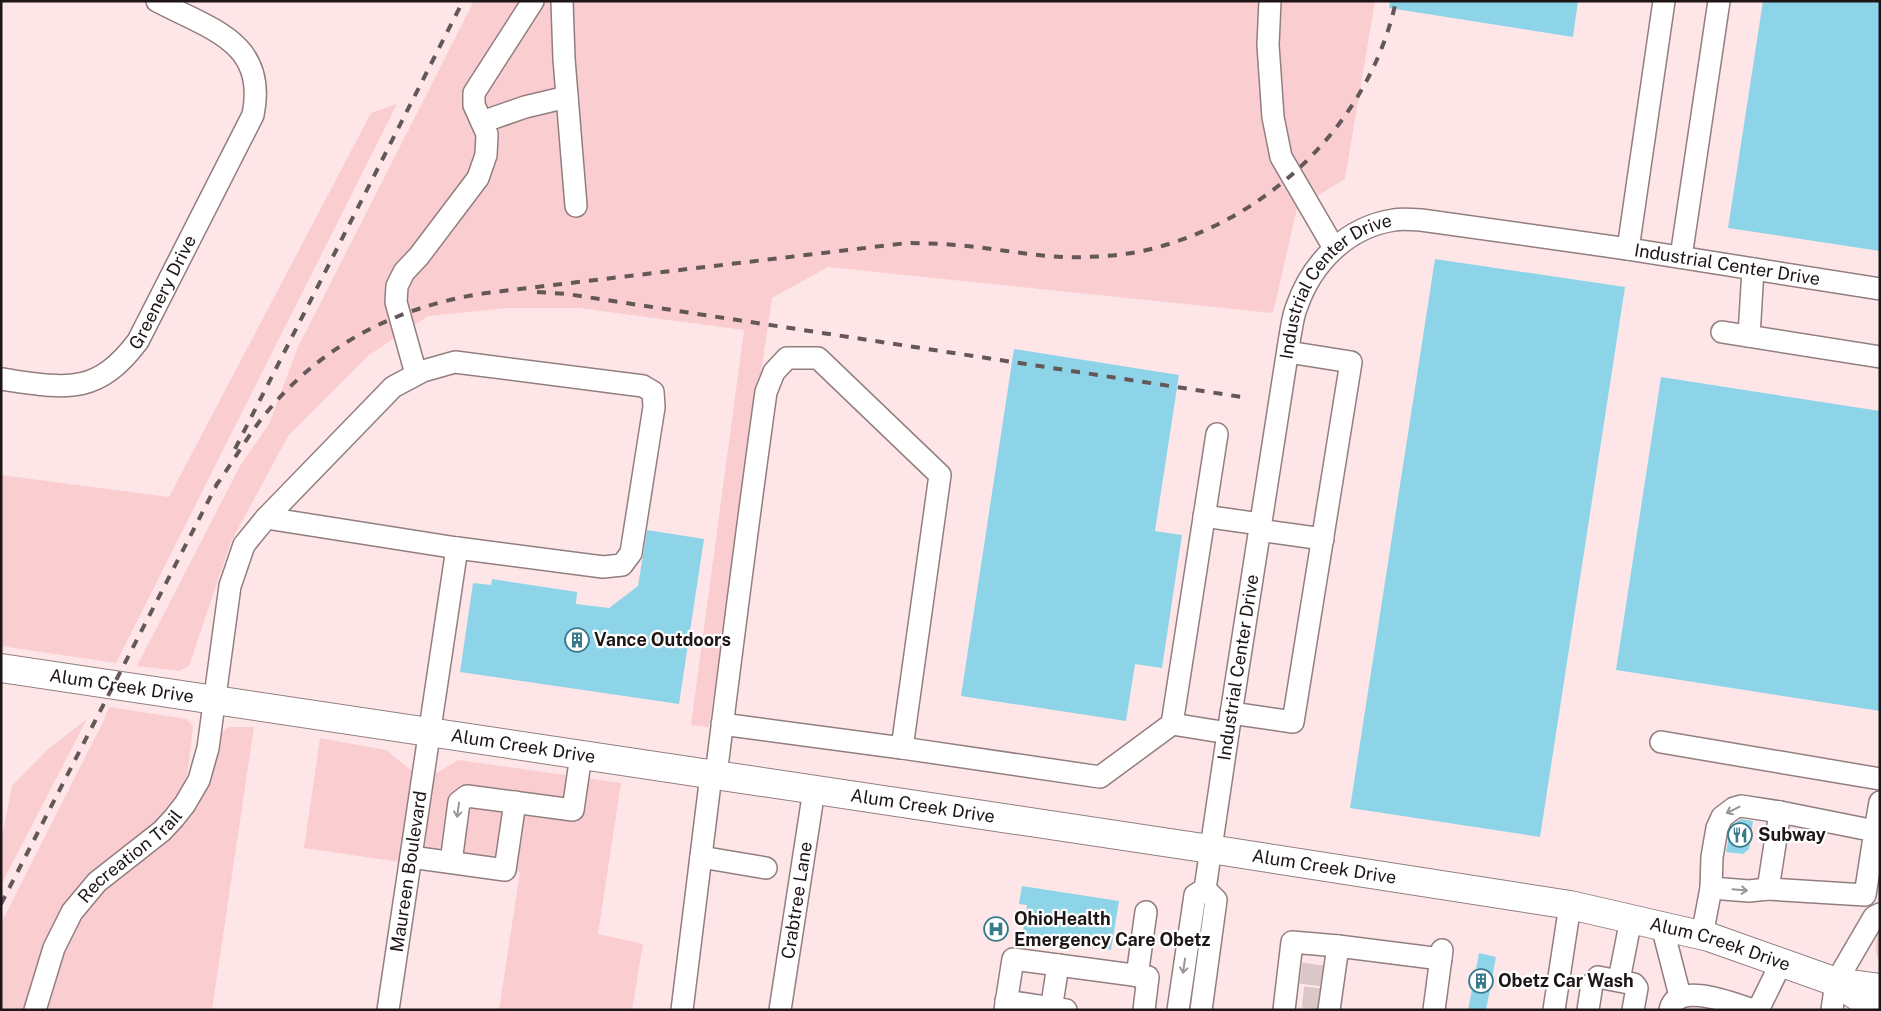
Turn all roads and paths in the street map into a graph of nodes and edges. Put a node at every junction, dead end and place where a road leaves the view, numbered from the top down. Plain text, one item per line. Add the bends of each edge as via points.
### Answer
1 (157, 1) edge
2 (533, 1) edge
3 (562, 1) edge
4 (1270, 1) edge
5 (1664, 1) edge
6 (1719, 1) edge
7 (567, 97) junction
8 (482, 122) junction
9 (576, 206) dead end
10 (1334, 248) junction
11 (1628, 250) junction
12 (1681, 257) junction
13 (1753, 268) junction
14 (1880, 288) edge
15 (1722, 332) dead end
16 (1749, 336) junction
17 (1288, 352) junction
18 (1880, 357) edge
19 (416, 374) junction
20 (1, 379) edge
21 (1217, 434) dead end
22 (1204, 516) junction
23 (266, 518) junction
24 (1260, 527) junction
25 (1322, 538) junction
26 (457, 548) junction
27 (1, 668) edge
28 (215, 700) junction
29 (1229, 723) junction
30 (722, 724) junction
31 (1172, 724) junction
32 (429, 733) junction
33 (1661, 742) dead end
34 (902, 748) junction
35 (581, 755) junction
36 (714, 775) junction
37 (1880, 779) edge
38 (814, 790) junction
39 (511, 802) junction
40 (1880, 802) edge
41 (1780, 812) junction
42 (1875, 831) junction
43 (1210, 849) junction
44 (411, 857) junction
45 (701, 857) junction
46 (451, 862) junction
47 (766, 868) dead end
48 (1712, 888) junction
49 (1205, 889) junction
50 (1768, 890) junction
51 (1865, 895) junction
52 (1570, 905) junction
53 (1146, 912) dead end
54 (1877, 915) edge
55 (1631, 919) junction
56 (1662, 926) junction
57 (1702, 936) junction
58 (1338, 946) junction
59 (1781, 963) junction
60 (1058, 965) junction
61 (1137, 976) junction
62 (1619, 980) junction
63 (1836, 982) junction
64 (1880, 988) edge
65 (1309, 1002) edge
66 (1675, 1003) edge
67 (1006, 1005) edge
68 (1203, 1008) edge
69 (1056, 1009) edge
70 (35, 1010) edge
71 (388, 1010) edge
72 (682, 1010) edge
73 (780, 1010) edge
74 (1144, 1010) edge
75 (1178, 1010) edge
76 (1434, 1010) edge
77 (1554, 1010) edge
78 (1588, 1010) edge
79 (1633, 1010) edge
80 (1752, 1010) edge
81 (1758, 1010) edge
82 (1832, 1010) edge
83 (1877, 1010) edge

1 - 20 street, Greenery Drive via 219,33 240,49 254,71 253,115 143,332 128,355 99,379 82,384 46,386
2 - 8 street via 474,93 474,105
3 - 7 street
4 - 10 street via 1268,45 1273,117 1281,157
5 - 11 street
6 - 12 street
7 - 8 street
7 - 9 street
8 - 19 street via 486,134 486,156 478,178 404,272 397,286 396,302
10 - 11 street, Industrial Center Drive via 1367,228 1394,220 1421,220
10 - 17 street, Industrial Center Drive via 1322,259 1296,307
11 - 12 street, Industrial Center Drive
12 - 13 street, Industrial Center Drive
13 - 14 street, Industrial Center Drive
13 - 16 street
15 - 16 street
16 - 18 street
17 - 24 street, Industrial Center Drive
17 - 25 street via 1350,362
19 - 23 street, Recreation Trail via 393,388
19 - 26 street, Recreation Trail via 455,362 643,386 653,392 654,407 631,553 622,565 603,567
21 - 22 street
22 - 24 street
22 - 31 street
23 - 26 street
23 - 28 street, Recreation Trail via 244,546 230,586
24 - 25 street
24 - 29 street, Industrial Center Drive
25 - 29 street via 1293,722
26 - 32 street, Maureen Boulevard
27 - 28 main road, Alum Creek Drive
28 - 32 main road, Alum Creek Drive
28 - 70 street, Recreation Trail via 202,770 185,804 162,831 97,882 72,912 54,948
29 - 31 street
29 - 43 street, Industrial Center Drive
30 - 34 street
30 - 34 street via 766,392 774,372 787,358 818,358 940,475
30 - 36 street
31 - 34 street via 1100,777
32 - 35 main road, Alum Creek Drive
32 - 44 street, Maureen Boulevard
33 - 37 street
35 - 36 main road, Alum Creek Drive
35 - 39 street via 573,810
36 - 38 main road, Alum Creek Drive
36 - 45 street
38 - 43 main road, Alum Creek Drive
38 - 73 street, Crabtree Lane
39 -> 46 street via 467,796 459,802
39 - 46 street via 505,870
40 - 42 street
41 - 42 street
41 -> 48 street via 1742,806 1722,817 1712,857
41 - 50 street
42 - 51 street
43 - 49 street, Industrial Center Drive
43 - 52 main road, Alum Creek Drive
44 - 46 street
44 - 71 street, Maureen Boulevard
45 - 47 street
45 - 72 street
48 -> 50 street
48 - 57 street
49 - 68 street via 1216,900
49 -> 75 street via 1195,896
50 - 51 street
51 - 54 street
52 - 55 main road, Alum Creek Drive
52 - 77 street
53 - 61 street
54 - 63 street
55 - 56 main road, Alum Creek Drive
55 - 62 street
56 - 57 main road, Alum Creek Drive
56 - 66 street
57 - 59 main road, Alum Creek Drive
58 - 65 street via 1328,976
58 - 65 street via 1292,942 1295,973
58 - 76 street via 1442,954
59 - 63 main road, Alum Creek Drive
59 - 81 street
60 - 61 street
60 - 67 street via 1013,959
60 - 69 street
61 - 74 street via 1148,977
62 - 78 street via 1598,977 1592,984
62 - 79 street via 1637,988
63 - 64 main road, Alum Creek Drive
63 - 82 street
63 - 83 main road, Alum Creek Drive
66 - 80 street via 1696,994
67 - 69 street

